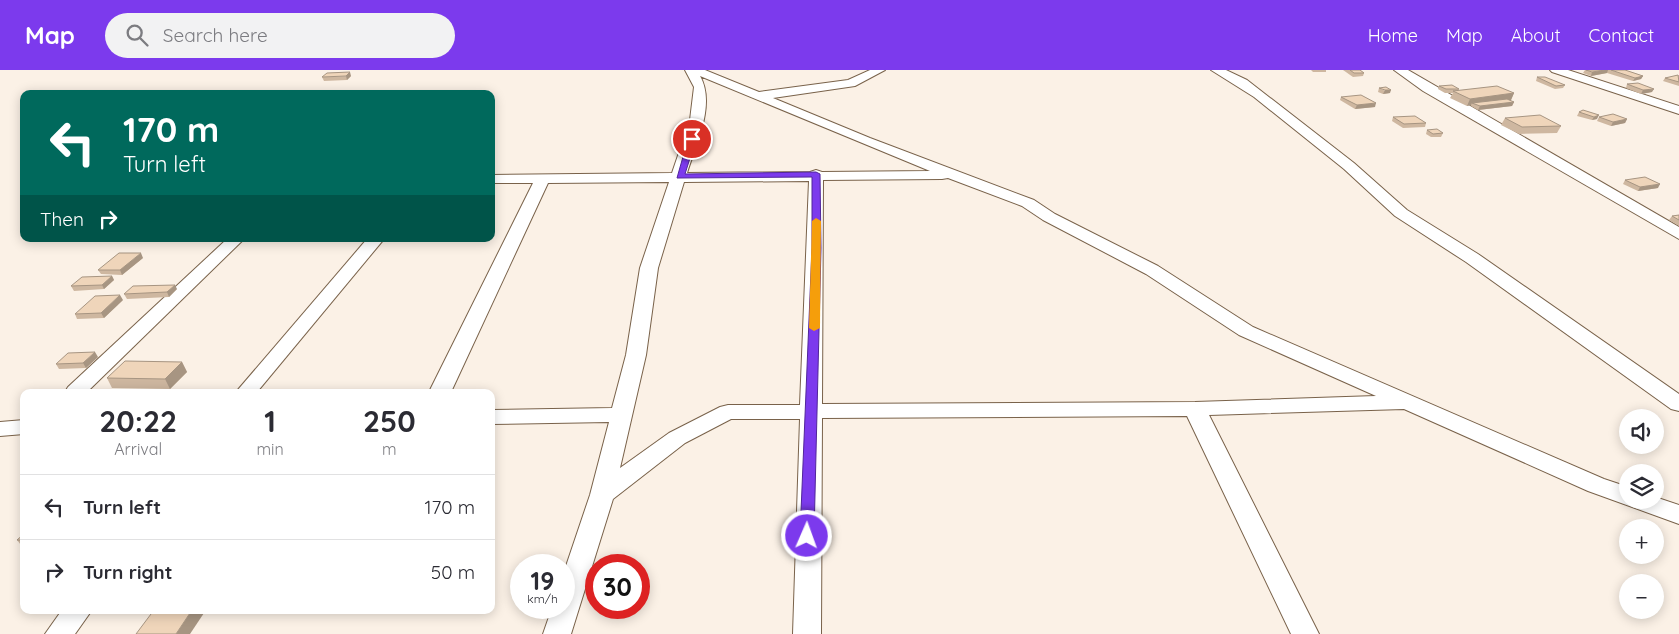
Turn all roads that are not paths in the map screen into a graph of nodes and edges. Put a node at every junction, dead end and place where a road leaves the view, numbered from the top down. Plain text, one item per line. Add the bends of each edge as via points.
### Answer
1 (693, 70) edge
2 (879, 70) edge
3 (1216, 70) edge
4 (1400, 70) edge
5 (1556, 70) edge
6 (759, 96) junction
7 (1679, 110) edge
8 (816, 174) junction
9 (956, 175) junction
10 (680, 176) junction
11 (543, 178) junction
12 (495, 179) edge
13 (1679, 234) edge
14 (233, 242) edge
15 (373, 242) edge
16 (78, 389) edge
17 (249, 389) edge
18 (441, 389) edge
19 (1411, 402) junction
20 (1679, 404) edge
21 (1195, 408) junction
22 (812, 410) junction
23 (621, 415) junction
24 (495, 418) edge
25 (20, 428) edge
26 (0, 429) edge
27 (1619, 493) edge
28 (602, 494) junction
29 (1663, 509) edge
30 (1679, 515) edge
31 (75, 614) edge
32 (59, 634) edge
33 (557, 634) edge
34 (807, 634) edge
35 (1305, 634) edge

1 - 6 street
1 - 10 street via 700,86 698,120
2 - 6 street via 851,83
3 - 20 street via 1243,82 1349,166 1401,213 1472,258
4 - 13 street
5 - 7 street
6 - 9 street
8 - 9 street
8 - 10 street
8 - 22 street
9 - 19 street via 1028,203 1048,217 1152,270 1246,331
10 - 11 street
10 - 23 street via 648,268 636,355
11 - 12 street
11 - 18 street
14 - 16 street
15 - 17 street
19 - 21 street
19 - 27 street
21 - 22 street
21 - 35 street
22 - 28 street via 728,412 700,423 665,444
22 - 34 street
23 - 24 street
23 - 28 street
25 - 26 street
28 - 33 street
29 - 30 street
31 - 32 street

